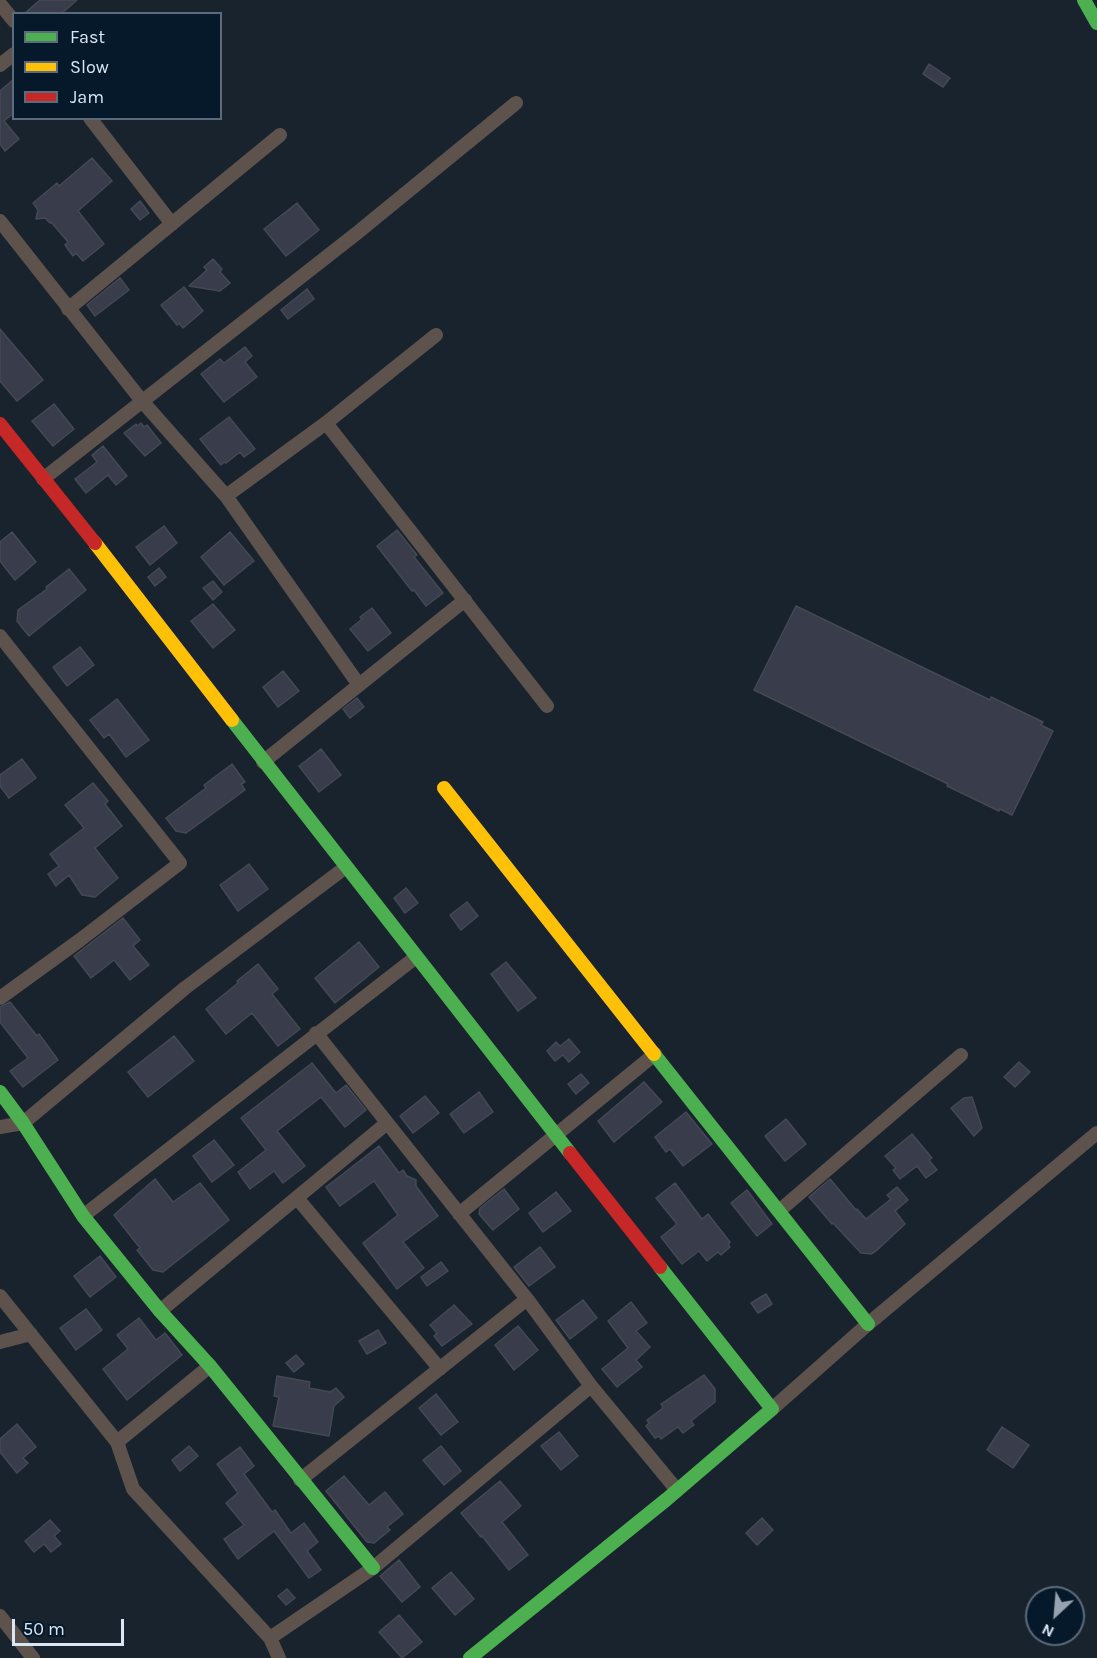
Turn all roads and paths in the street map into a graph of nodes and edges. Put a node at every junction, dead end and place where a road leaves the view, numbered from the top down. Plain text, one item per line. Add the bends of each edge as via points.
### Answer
1 (1084, 0) edge
2 (0, 4) edge
3 (12, 19) edge
4 (1097, 23) edge
5 (12, 56) edge
6 (0, 65) edge
7 (516, 103) dead end
8 (92, 120) edge
9 (280, 135) dead end
10 (0, 221) edge
11 (172, 224) junction
12 (68, 309) junction
13 (436, 335) dead end
14 (142, 401) junction
15 (326, 423) junction
16 (0, 424) edge
17 (43, 479) junction
18 (226, 496) junction
19 (465, 600) junction
20 (0, 636) edge
21 (359, 685) junction
22 (547, 706) dead end
23 (263, 762) junction
24 (444, 789) dead end
25 (346, 867) junction
26 (416, 957) junction
27 (0, 998) edge
28 (316, 1033) junction
29 (655, 1054) junction
30 (961, 1055) dead end
31 (0, 1092) edge
32 (23, 1123) junction
33 (387, 1123) junction
34 (0, 1127) edge
35 (1097, 1132) edge
36 (556, 1135) junction
37 (297, 1198) junction
38 (779, 1211) junction
39 (459, 1214) junction
40 (83, 1216) junction
41 (0, 1296) edge
42 (527, 1299) junction
43 (160, 1311) junction
44 (868, 1324) junction
45 (31, 1334) junction
46 (0, 1342) edge
47 (210, 1366) junction
48 (440, 1369) junction
49 (591, 1386) junction
50 (772, 1409) junction
51 (117, 1442) junction
52 (300, 1480) junction
53 (677, 1491) junction
54 (373, 1568) junction
55 (0, 1616) edge
56 (270, 1638) junction
57 (33, 1658) edge
58 (279, 1658) edge
59 (470, 1658) edge

1 - 4 street
2 - 3 street
5 - 6 street
7 - 14 street
8 - 11 street
9 - 11 street
10 - 12 street
11 - 12 street
12 - 14 street
13 - 15 street
14 - 17 street
14 - 18 street
15 - 18 street
15 - 19 street
16 - 17 street
17 - 23 street
18 - 21 street
19 - 21 street
19 - 22 street
20 - 27 street via 180,863
21 - 23 street
23 - 25 street
24 - 29 street
25 - 26 street
25 - 32 street via 185,988
26 - 28 street
26 - 36 street
28 - 33 street
28 - 40 street
29 - 36 street
29 - 38 street
30 - 38 street
31 - 32 street
32 - 34 street
32 - 40 street
33 - 37 street
33 - 39 street
35 - 44 street
36 - 39 street
36 - 50 street
37 - 43 street
37 - 48 street
38 - 44 street
39 - 42 street
40 - 43 street
41 - 45 street
42 - 48 street
42 - 49 street
43 - 47 street
44 - 50 street
45 - 46 street
45 - 51 street
47 - 51 street
47 - 52 street
48 - 52 street
49 - 53 street
49 - 54 street
50 - 53 street
51 - 56 street via 133,1489
52 - 54 street
53 - 59 street
54 - 56 street
55 - 57 street
56 - 58 street

